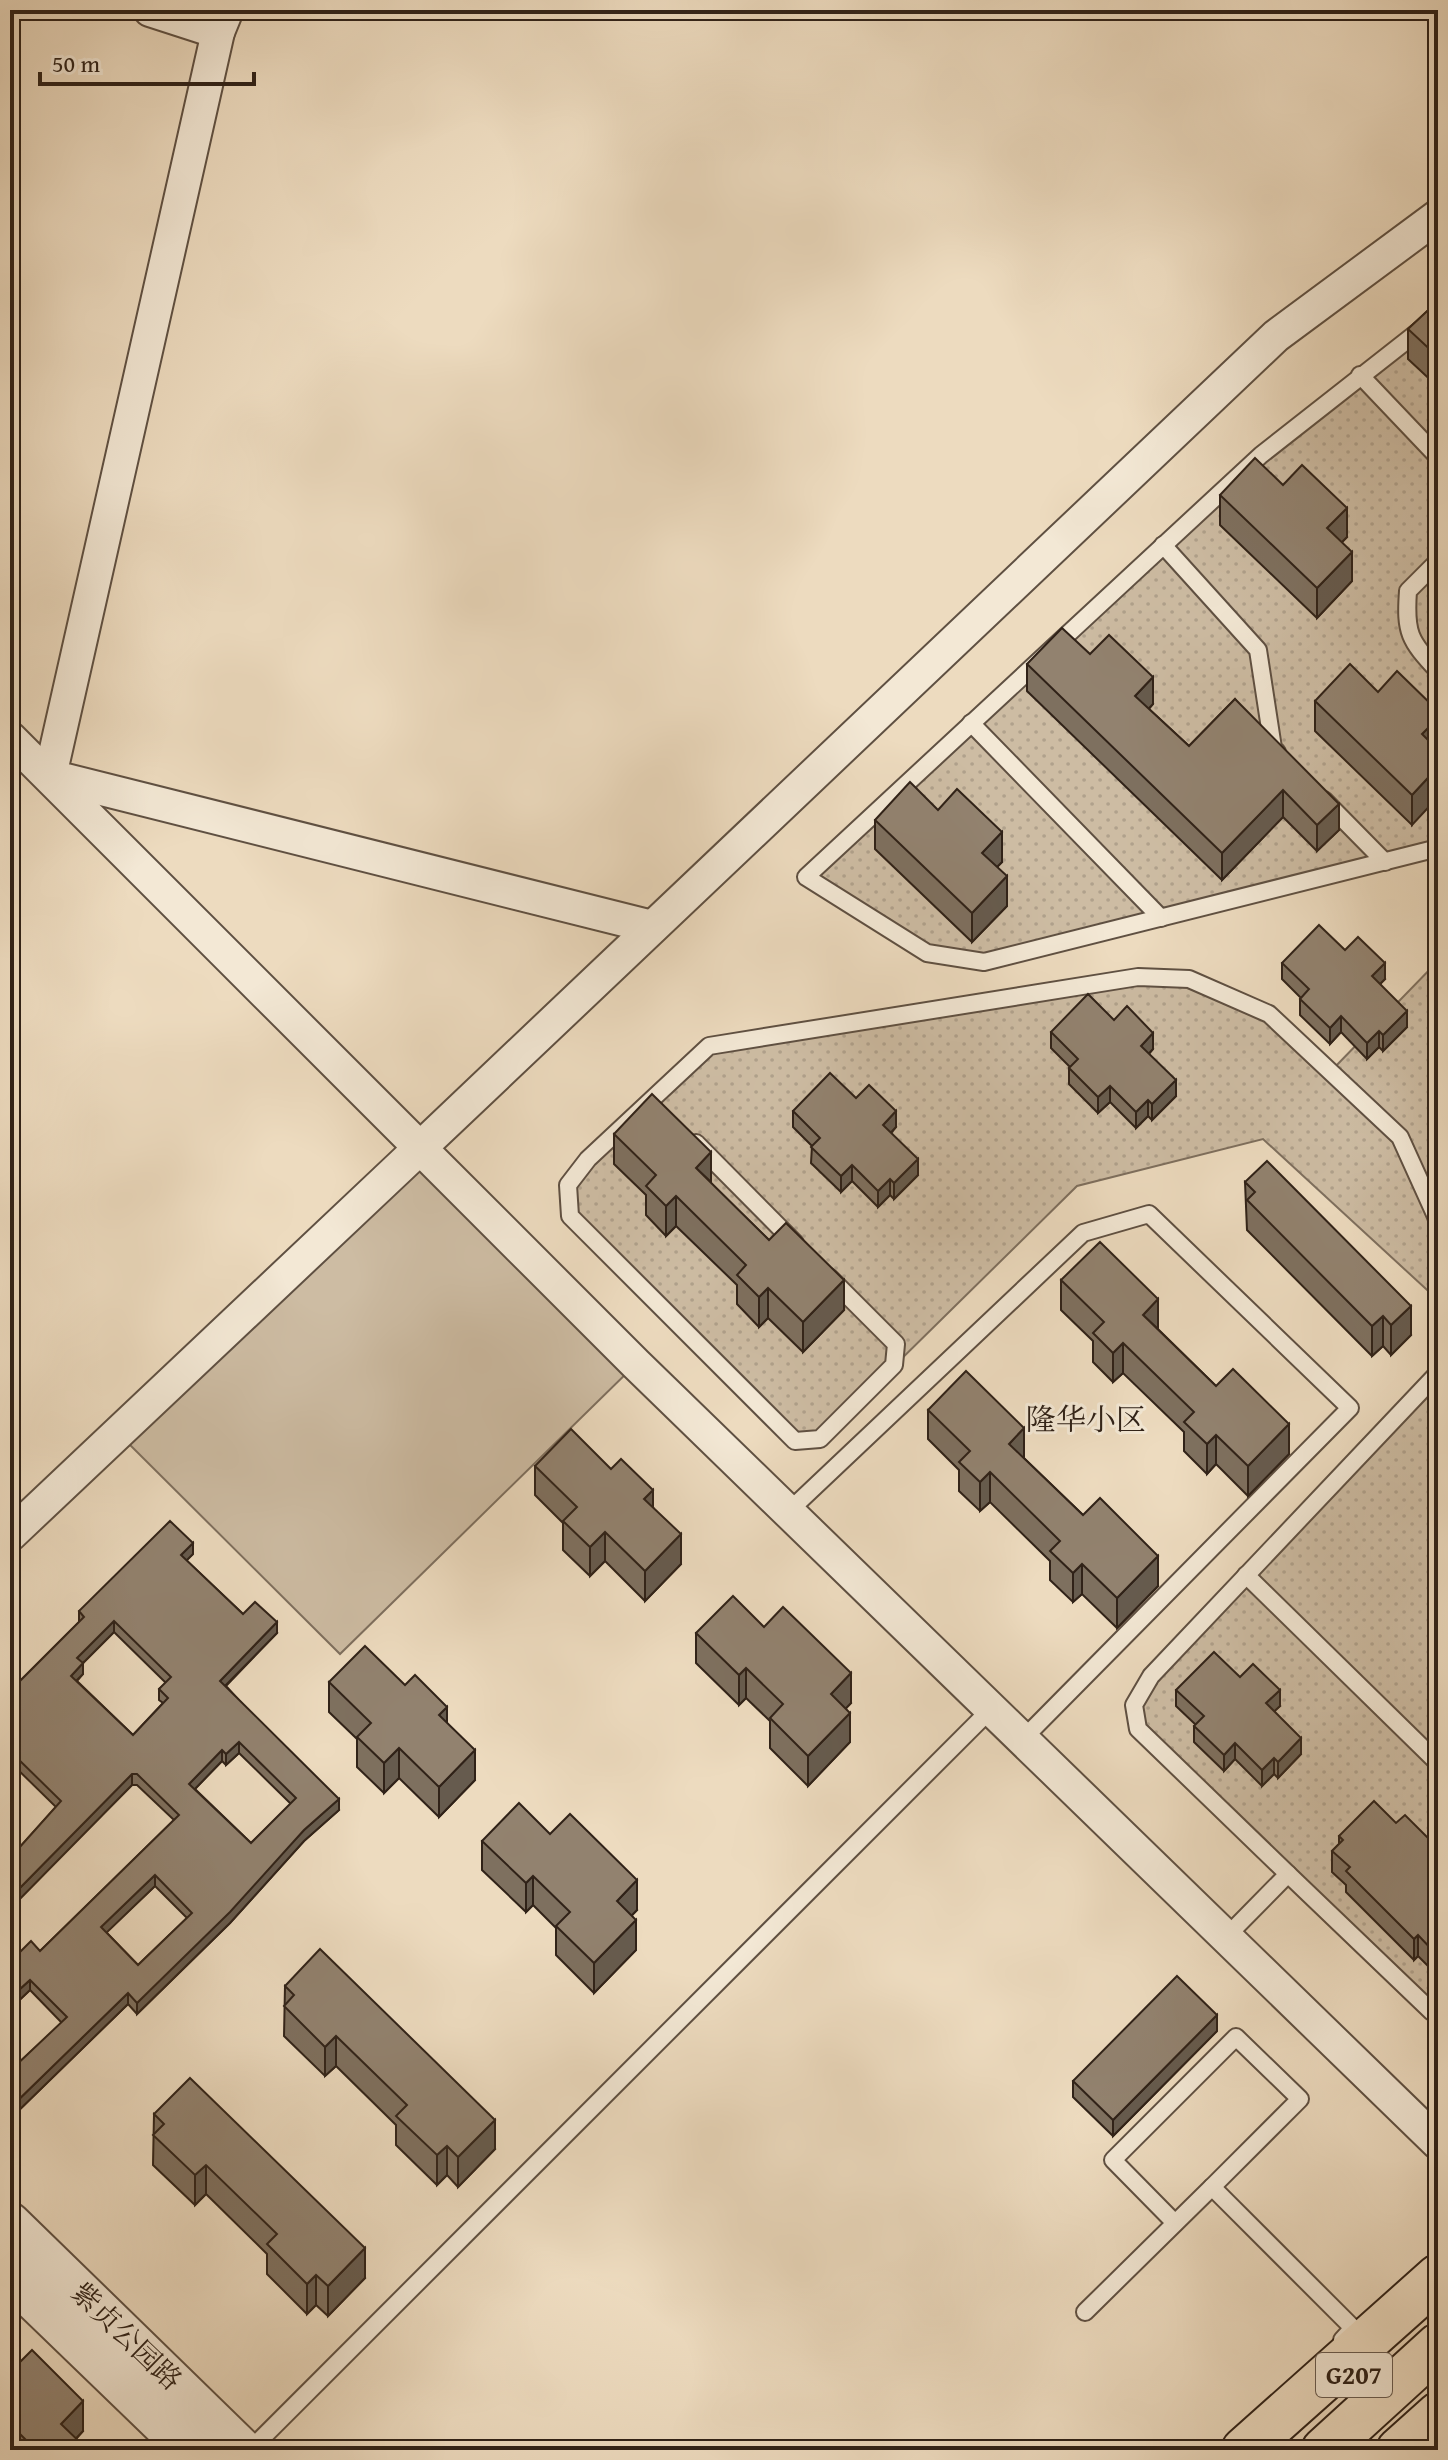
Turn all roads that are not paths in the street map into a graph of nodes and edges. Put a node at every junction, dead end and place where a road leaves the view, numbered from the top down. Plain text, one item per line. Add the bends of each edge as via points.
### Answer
1 (150, 10) edge
2 (223, 21) edge
3 (1438, 216) edge
4 (1438, 316) edge
5 (1360, 375) junction
6 (1438, 457) edge
7 (1163, 545) junction
8 (1438, 561) edge
9 (1438, 671) edge
10 (971, 723) junction
11 (10, 738) edge
12 (1284, 760) edge
13 (50, 776) junction
14 (1306, 782) edge
15 (1438, 848) edge
16 (1385, 862) junction
17 (1161, 918) junction
18 (652, 927) junction
19 (685, 1133) edge
20 (420, 1148) junction
21 (1438, 1221) edge
22 (1438, 1373) edge
23 (788, 1512) junction
24 (10, 1535) edge
25 (1246, 1575) junction
26 (991, 1709) junction
27 (1022, 1740) junction
28 (1438, 1763) edge
29 (1288, 1874) junction
30 (1226, 1937) junction
31 (1438, 2012) edge
32 (1438, 2143) edge
33 (1212, 2187) junction
34 (10, 2223) edge
35 (1175, 2223) junction
36 (10, 2277) edge
37 (1438, 2277) edge
38 (1438, 2300) edge
39 (1085, 2312) dead end
40 (1438, 2346) edge
41 (1438, 2415) edge
42 (189, 2450) edge
43 (243, 2450) edge
44 (250, 2450) edge
45 (1229, 2450) edge
46 (1244, 2450) edge
47 (1270, 2450) edge
48 (1324, 2450) edge
49 (1399, 2450) edge

1 - 2 street
2 - 13 street
3 - 18 street via 1276,336
4 - 5 lane
5 - 6 lane
5 - 7 lane via 1261,455
7 - 10 lane
7 - 12 lane via 1258,650 1273,748
8 - 9 lane via 1408,591 1405,624 1413,645
10 - 17 lane
10 - 17 lane via 806,877 927,953 984,962
11 - 13 street
13 - 18 street
13 - 20 street
14 - 16 lane
15 - 16 lane
16 - 17 lane
18 - 20 street
19 - 21 lane via 896,1344 894,1365 820,1439 795,1441 570,1216 568,1185 588,1159 658,1105 709,1046 1138,977 1189,979 1269,1014 1400,1137
20 - 23 street
20 - 24 street
22 - 25 lane
23 - 26 street
23 - 27 lane via 1083,1233 1149,1214 1350,1408
25 - 28 lane
25 - 29 lane via 1151,1676 1134,1705 1138,1729
26 - 27 street
26 - 44 lane
27 - 30 street
29 - 30 lane
29 - 31 lane via 1432,2012
30 - 32 street
33 - 35 lane
33 - 35 lane via 1300,2099 1236,2037 1113,2160
33 - 45 lane via 1353,2328
34 - 43 street, 紫贞公园路
35 - 39 lane
36 - 42 street, 紫贞公园路
37 - 46 highway
38 - 47 highway, G207
40 - 48 highway
41 - 49 highway

